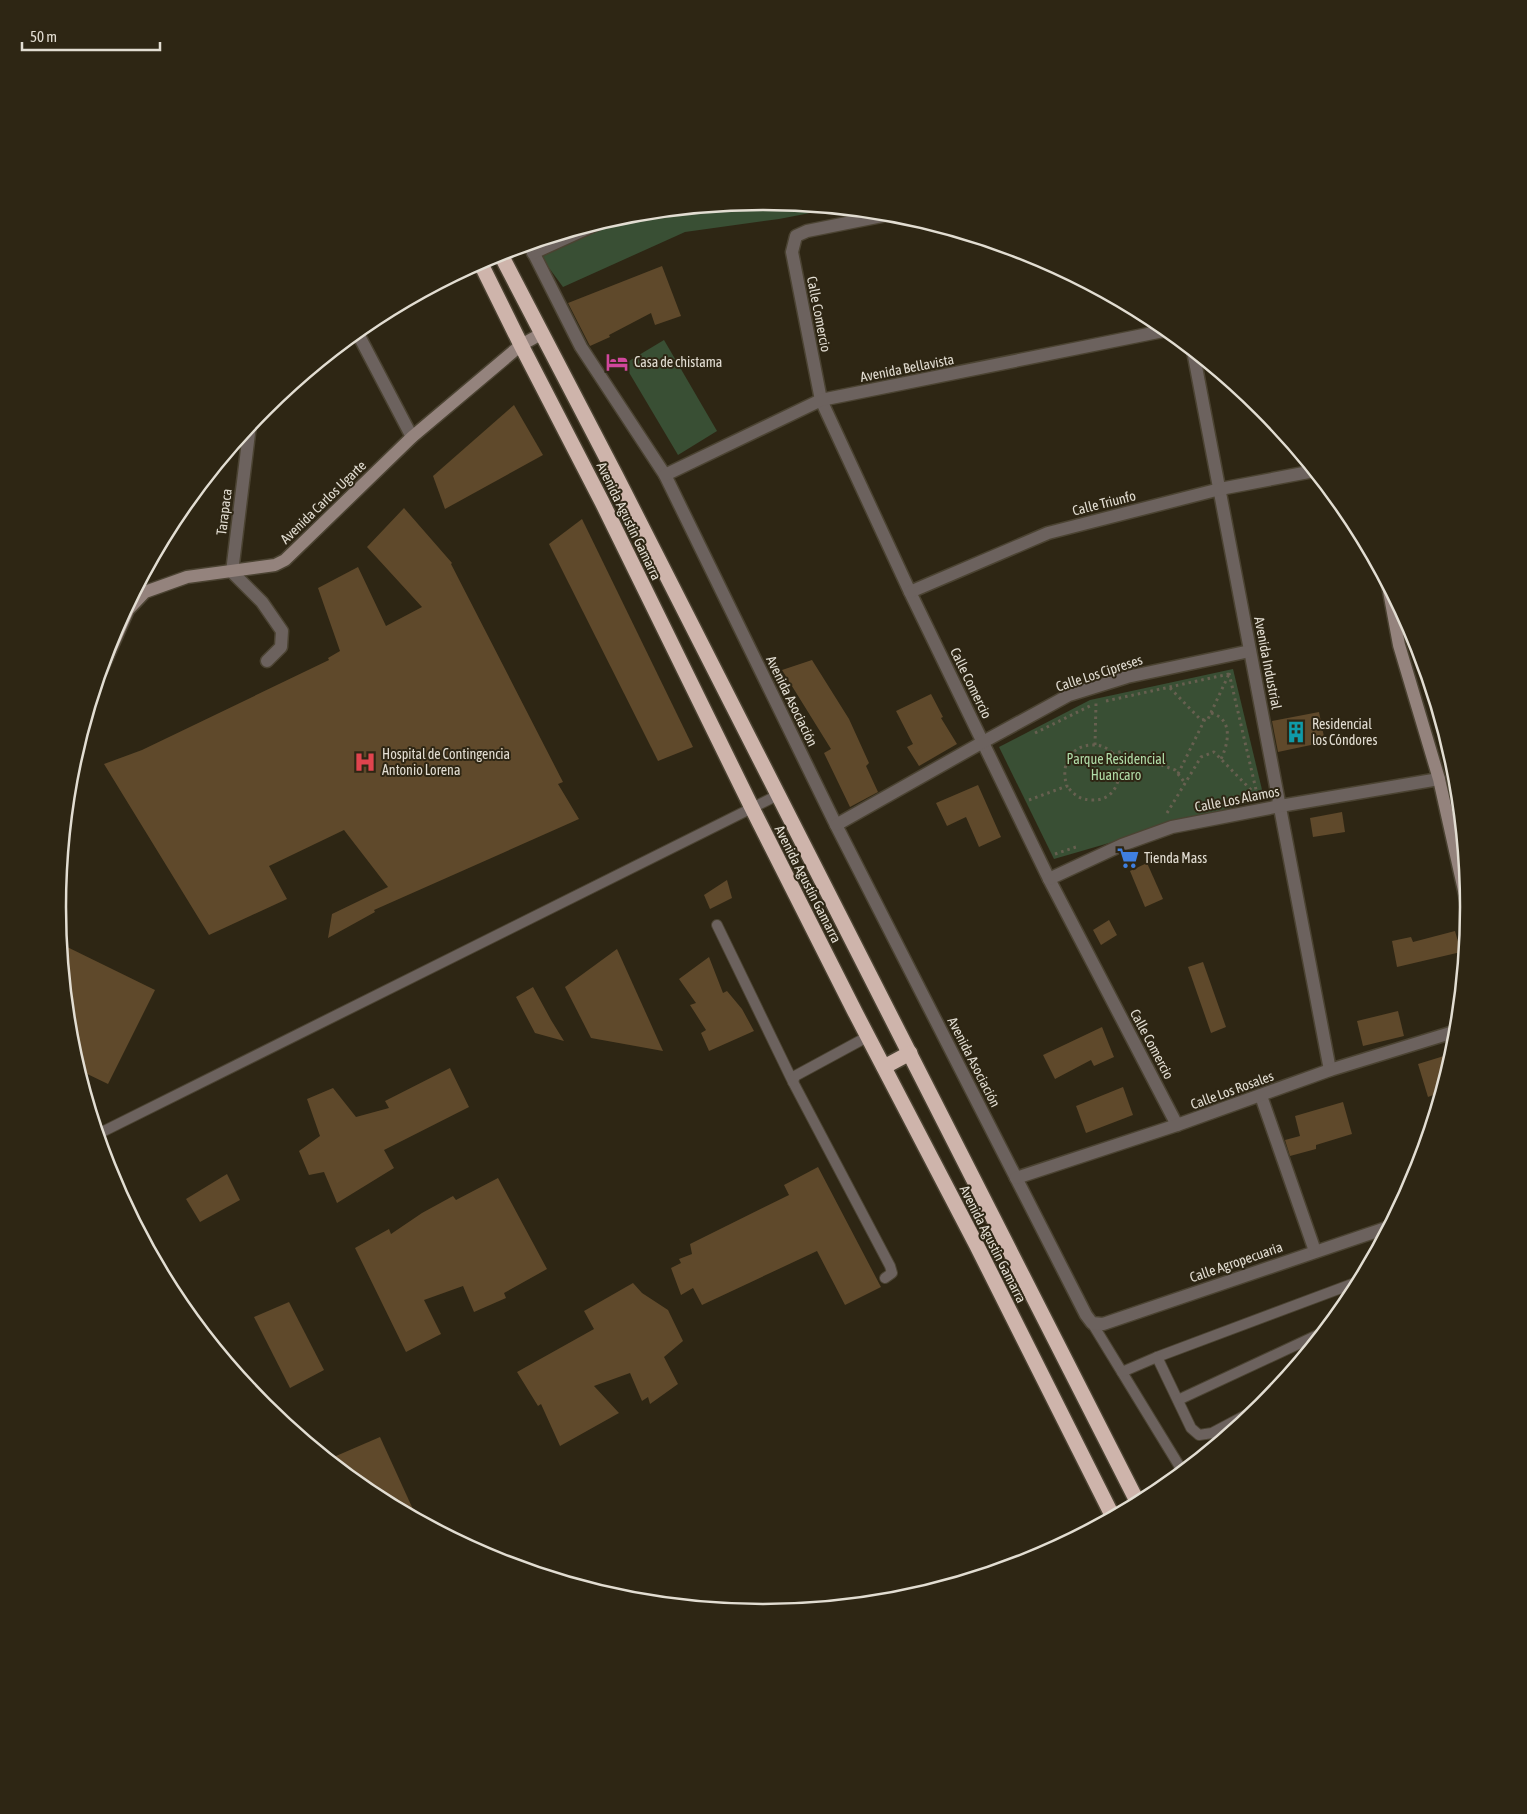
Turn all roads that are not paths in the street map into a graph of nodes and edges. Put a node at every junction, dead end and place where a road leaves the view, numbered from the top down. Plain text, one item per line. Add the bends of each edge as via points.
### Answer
1 (870, 218) edge
2 (532, 250) edge
3 (504, 260) edge
4 (484, 269) edge
5 (1158, 332) edge
6 (541, 334) junction
7 (360, 339) edge
8 (521, 345) junction
9 (1196, 360) edge
10 (821, 400) junction
11 (249, 437) edge
12 (412, 437) junction
13 (1308, 472) edge
14 (665, 475) junction
15 (1220, 489) junction
16 (232, 572) junction
17 (910, 592) junction
18 (138, 598) edge
19 (1391, 604) edge
20 (1250, 650) junction
21 (267, 661) dead end
22 (983, 742) junction
23 (1439, 779) junction
24 (778, 795) junction
25 (1280, 806) junction
26 (752, 808) junction
27 (836, 825) junction
28 (1459, 870) edge
29 (1049, 879) junction
30 (717, 925) dead end
31 (1449, 1034) edge
32 (867, 1037) junction
33 (910, 1053) junction
34 (884, 1068) junction
35 (1330, 1070) junction
36 (792, 1082) junction
37 (1261, 1096) junction
38 (1177, 1125) junction
39 (103, 1131) edge
40 (1016, 1178) junction
41 (1381, 1230) edge
42 (1315, 1251) junction
43 (885, 1278) dead end
44 (1348, 1285) edge
45 (1092, 1323) junction
46 (1312, 1338) edge
47 (1157, 1357) junction
48 (1122, 1372) junction
49 (1178, 1400) junction
50 (1233, 1422) edge
51 (1179, 1466) edge
52 (1135, 1497) edge
53 (1110, 1512) edge

1 - 10 street, Calle Comercio via 796,236 792,252
2 - 14 street, Avenida Asociación via 581,347
3 - 6 highway, Avenida Agustín Gamarra
4 - 8 highway, Avenida Agustín Gamarra
5 - 10 street, Avenida Bellavista
6 - 8 street, Avenida Carlos Ugarte
6 - 24 highway, Avenida Agustín Gamarra
7 - 12 street
8 - 12 street, Avenida Carlos Ugarte
8 - 26 highway, Avenida Agustín Gamarra
9 - 15 street, Avenida Industrial
10 - 14 street, Avenida Bellavista
10 - 17 street, Calle Comercio
11 - 16 street, Tarapaca
12 - 16 street, Avenida Carlos Ugarte via 285,560 275,565
13 - 15 street, Calle Triunfo
14 - 27 street, Avenida Asociación
15 - 17 street, Calle Triunfo via 1048,533
15 - 20 street, Avenida Industrial
16 - 18 street, Avenida Carlos Ugarte via 187,577 144,592
16 - 21 street via 262,602 282,630 281,647
17 - 22 street, Calle Comercio
19 - 23 street via 1399,645
20 - 22 street, Calle Los Cipreses via 1127,677 1069,696
20 - 25 street, Avenida Industrial
22 - 27 street, Calle Los Cipreses
22 - 29 street, Calle Comercio
23 - 25 street, Calle Los Alamos
23 - 28 street
24 - 26 lane
24 - 33 highway, Avenida Agustín Gamarra
25 - 29 street, Calle Los Alamos via 1172,827 1122,845
25 - 35 street, Avenida Industrial
26 - 32 highway, Avenida Agustín Gamarra
26 - 39 lane
27 - 40 street, Avenida Asociación
29 - 38 street, Calle Comercio
30 - 36 lane
31 - 35 street, Calle Los Rosales
32 - 34 highway, Avenida Agustín Gamarra
32 - 36 lane via 796,1076
33 - 34 highway
33 - 52 highway, Avenida Agustín Gamarra
34 - 53 highway, Avenida Agustín Gamarra
35 - 37 street, Calle Los Rosales
36 - 43 lane via 890,1266 892,1273
37 - 38 street, Calle Los Rosales
37 - 42 street
38 - 40 street, Calle Los Rosales
40 - 45 street, Avenida Asociación
41 - 42 street, Calle Agropecuaria
42 - 45 street, Calle Agropecuaria via 1103,1324
44 - 47 lane
45 - 48 lane
46 - 49 lane
47 - 48 lane
47 - 49 lane
48 - 51 lane
49 - 50 lane via 1199,1435 1212,1433

